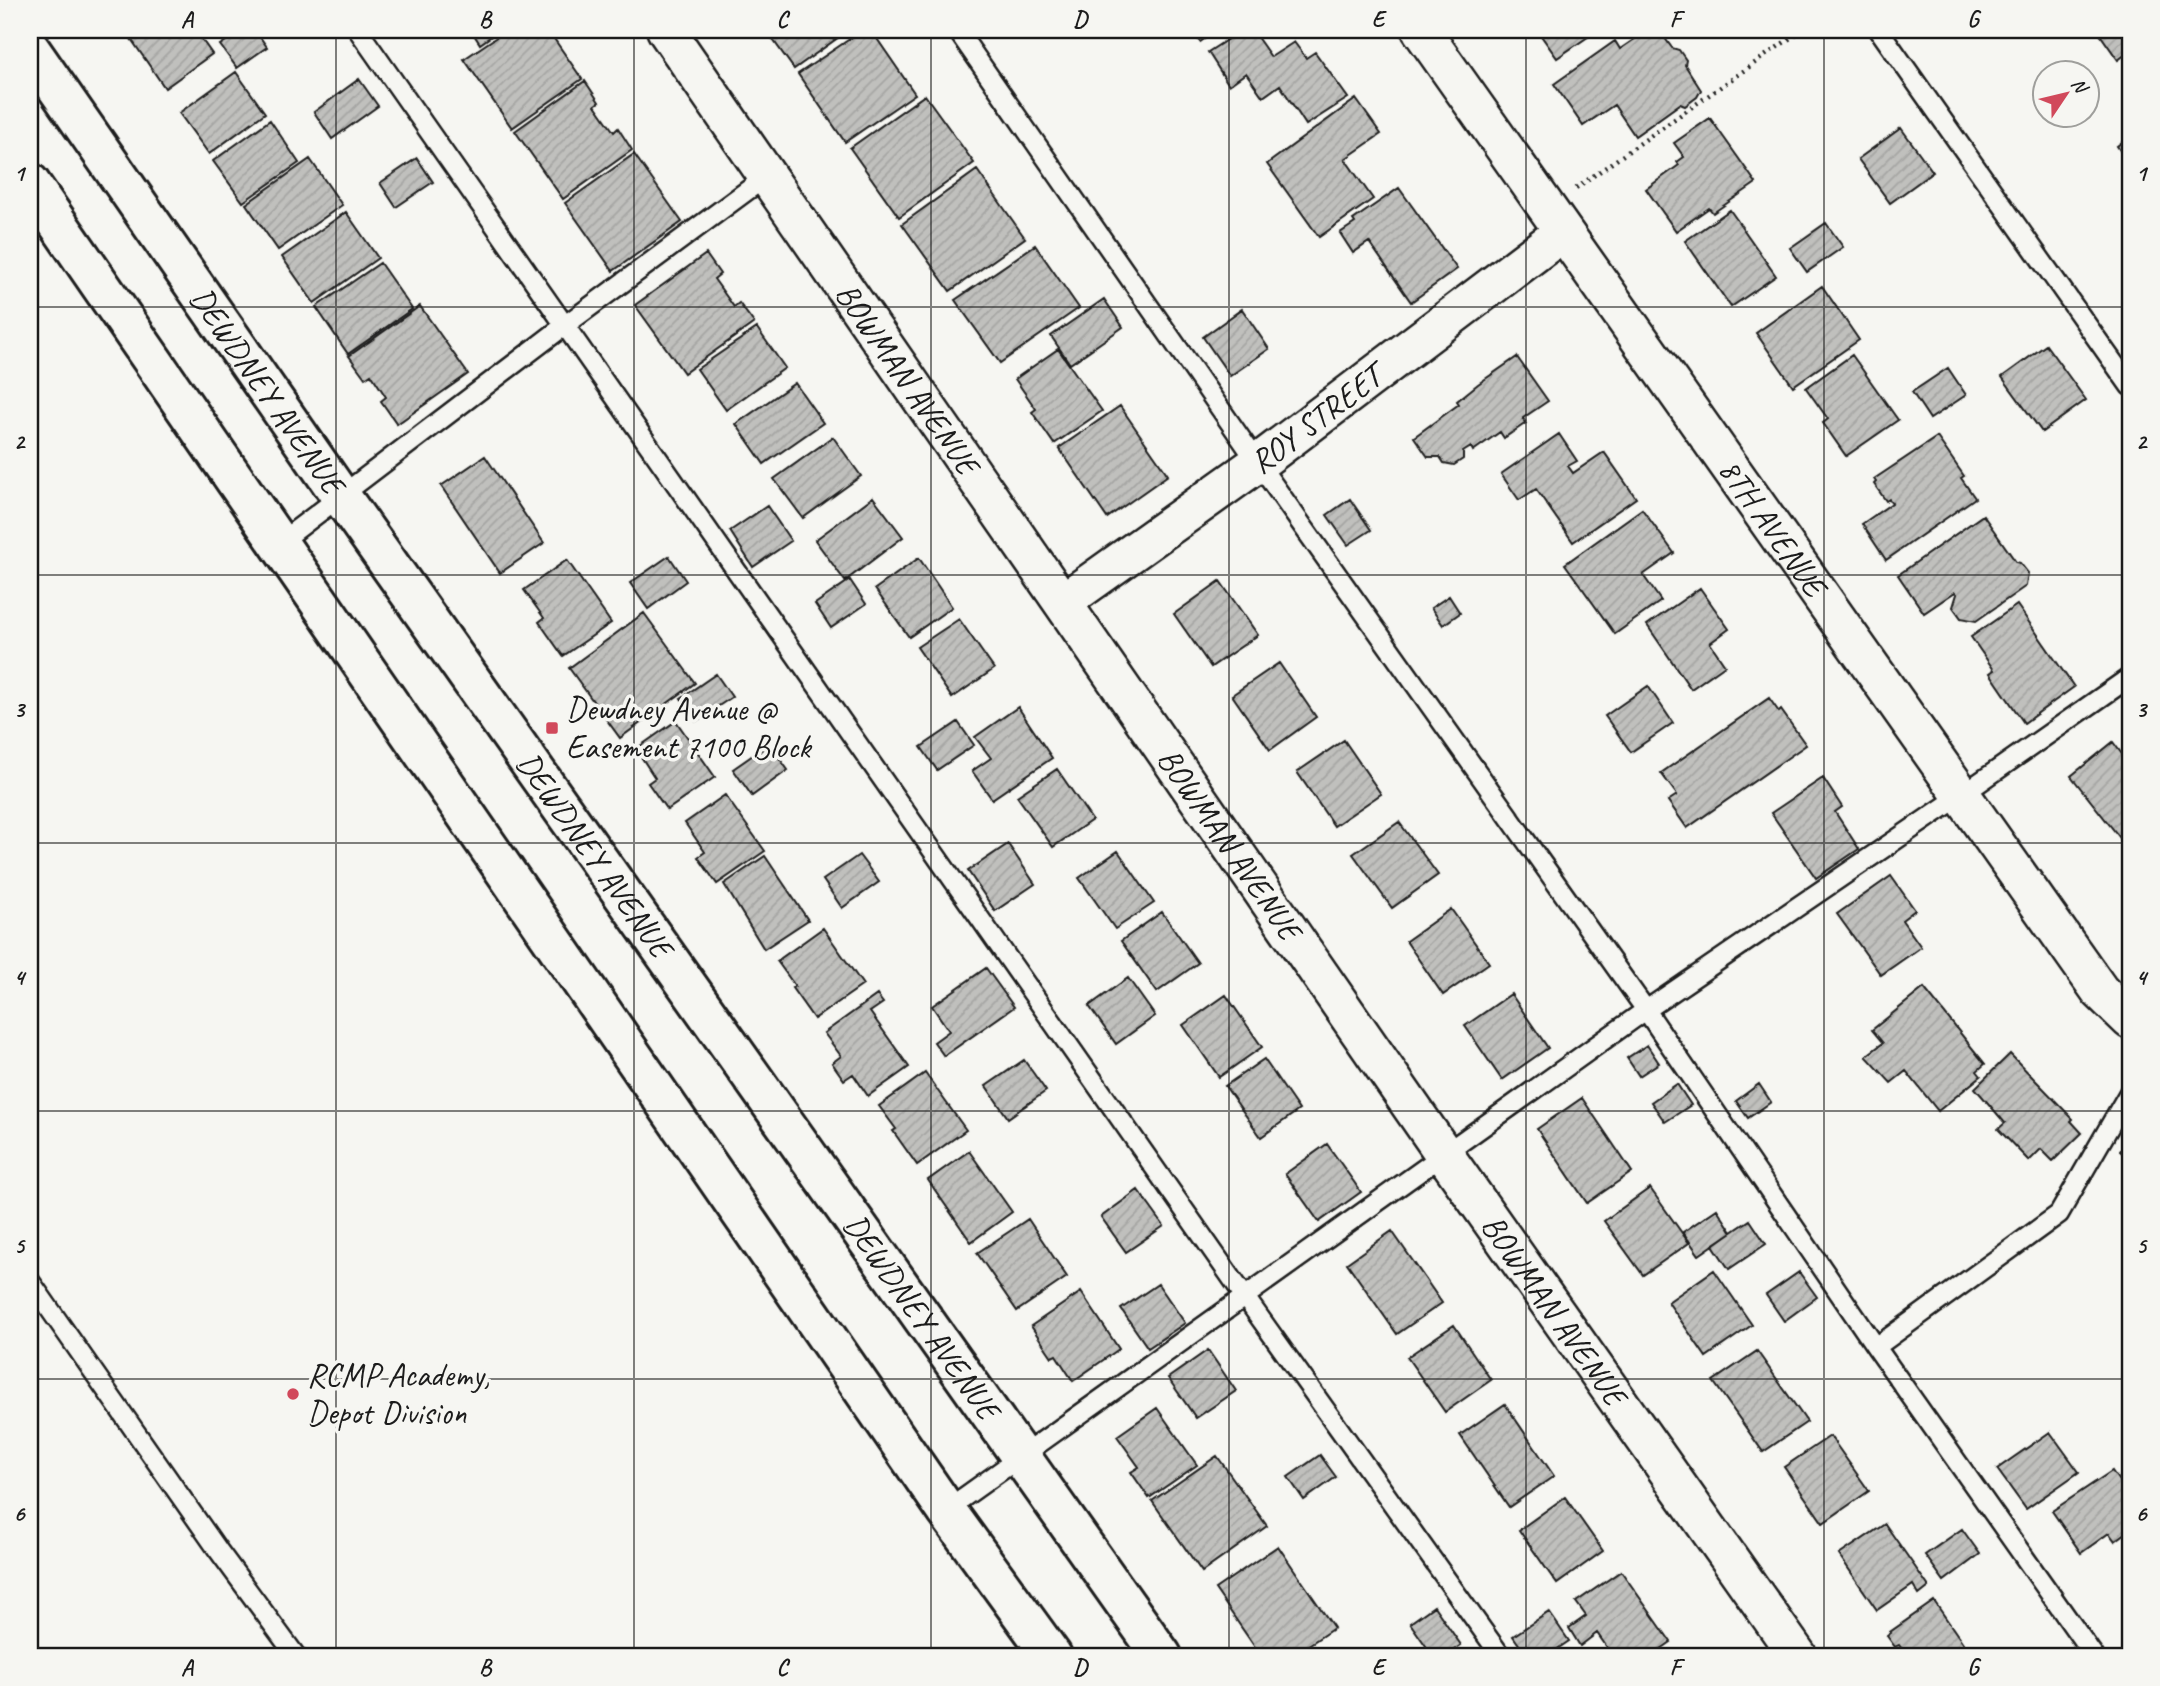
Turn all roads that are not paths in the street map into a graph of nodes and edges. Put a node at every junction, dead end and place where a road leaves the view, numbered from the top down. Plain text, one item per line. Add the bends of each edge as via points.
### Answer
1 (358, 30) edge
2 (666, 30) edge
3 (957, 30) edge
4 (1421, 30) edge
5 (1879, 30) edge
6 (30, 49) edge
7 (767, 176) junction
8 (30, 183) edge
9 (1555, 220) junction
10 (564, 326) junction
11 (2130, 386) edge
12 (1258, 463) junction
13 (340, 495) junction
14 (279, 543) junction
15 (1063, 602) junction
16 (2130, 677) edge
17 (1960, 796) junction
18 (1646, 1010) junction
19 (2130, 1020) edge
20 (2130, 1091) edge
21 (1444, 1154) junction
22 (30, 1281) edge
23 (1245, 1297) junction
24 (1875, 1347) junction
25 (1021, 1457) junction
26 (947, 1510) junction
27 (296, 1656) edge
28 (1052, 1656) edge
29 (1162, 1656) edge
30 (1501, 1656) edge
31 (1798, 1656) edge
32 (2094, 1656) edge

1 - 10 lane
2 - 7 street, BOWMAN AVENUE
3 - 12 lane
4 - 9 street, 8TH AVENUE
5 - 11 lane
6 - 13 main road, DEWDNEY AVENUE
7 - 10 lane
7 - 15 street, BOWMAN AVENUE
8 - 14 main road
9 - 12 street, ROY STREET
9 - 17 street, 8TH AVENUE
10 - 13 lane
10 - 23 lane
12 - 15 street, ROY STREET
12 - 18 lane
13 - 14 lane
13 - 25 main road, DEWDNEY AVENUE
14 - 26 main road
15 - 21 street, BOWMAN AVENUE
16 - 17 lane
17 - 18 lane
17 - 19 street, 8TH AVENUE via 2100,991
18 - 21 lane
18 - 24 lane
20 - 24 lane via 2059,1214
21 - 23 lane
21 - 31 street, BOWMAN AVENUE
22 - 27 lane
23 - 25 lane
23 - 30 lane
24 - 32 lane
25 - 26 lane
25 - 29 main road, DEWDNEY AVENUE
26 - 28 main road

